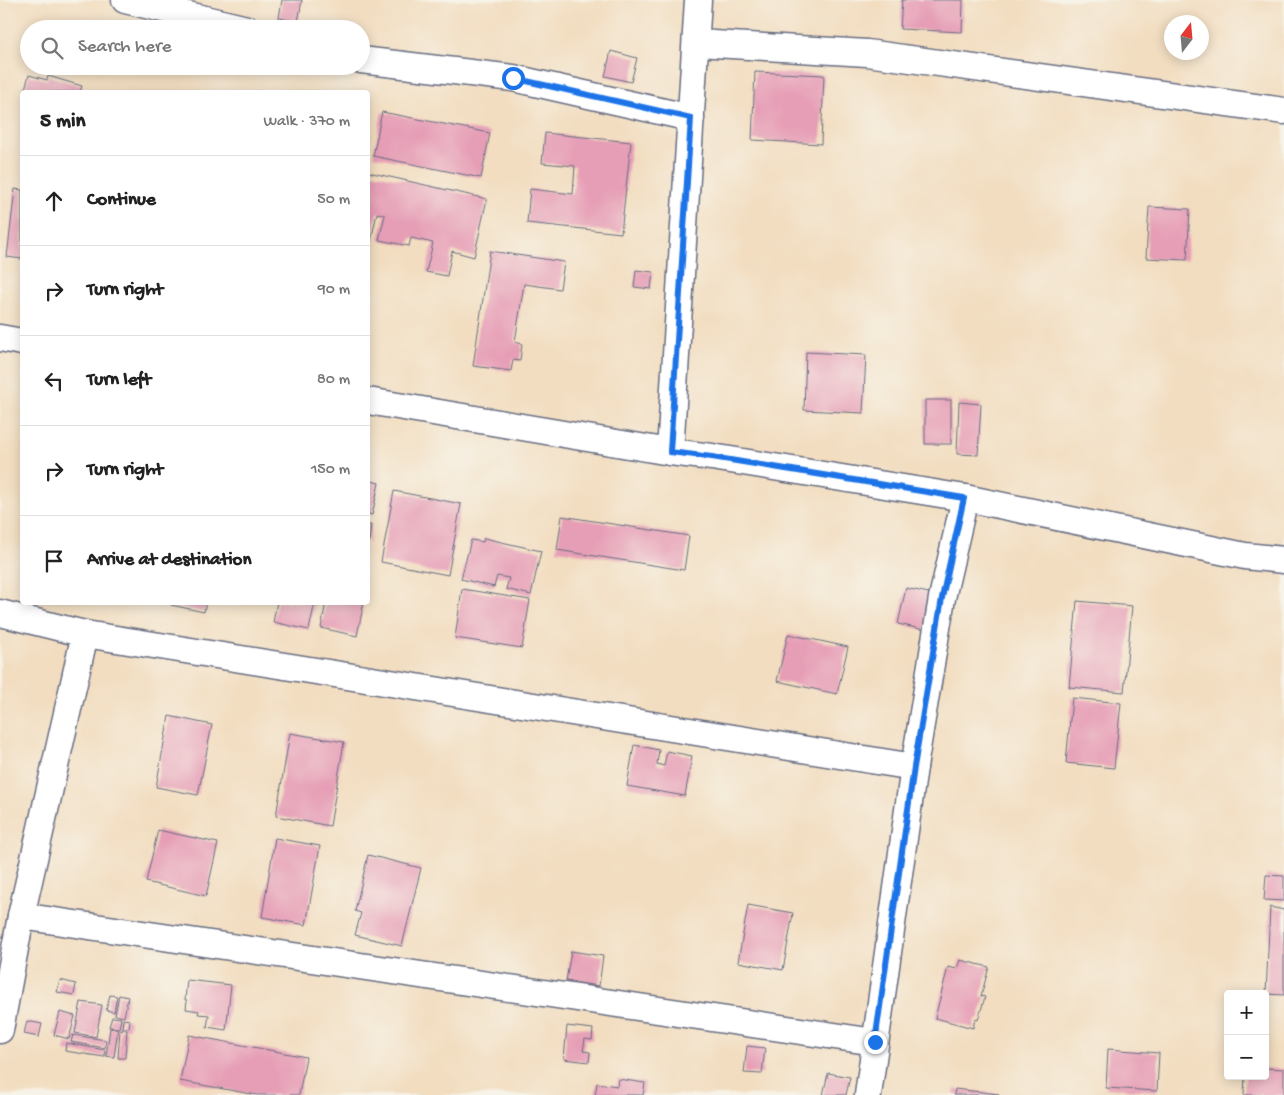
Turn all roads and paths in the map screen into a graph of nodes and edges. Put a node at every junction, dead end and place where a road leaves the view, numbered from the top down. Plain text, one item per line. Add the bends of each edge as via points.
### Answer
1 (125, 0) edge
2 (698, 0) edge
3 (209, 20) edge
4 (696, 43) junction
5 (370, 61) edge
6 (1284, 111) edge
7 (691, 118) junction
8 (0, 338) edge
9 (20, 342) edge
10 (370, 401) edge
11 (670, 452) junction
12 (964, 498) junction
13 (1284, 560) edge
14 (0, 613) edge
15 (85, 634) junction
16 (914, 767) junction
17 (21, 916) junction
18 (0, 1030) edge
19 (875, 1042) junction
20 (868, 1095) edge

1 - 3 street
2 - 4 street
4 - 6 street via 868,53
4 - 7 street
5 - 7 street via 513,78
7 - 11 street
8 - 9 street
10 - 11 street
11 - 12 street
12 - 13 street via 1245,556
12 - 16 street via 942,598
14 - 15 street
15 - 16 street
15 - 17 street
16 - 19 street
17 - 18 street
17 - 19 street
19 - 20 street

